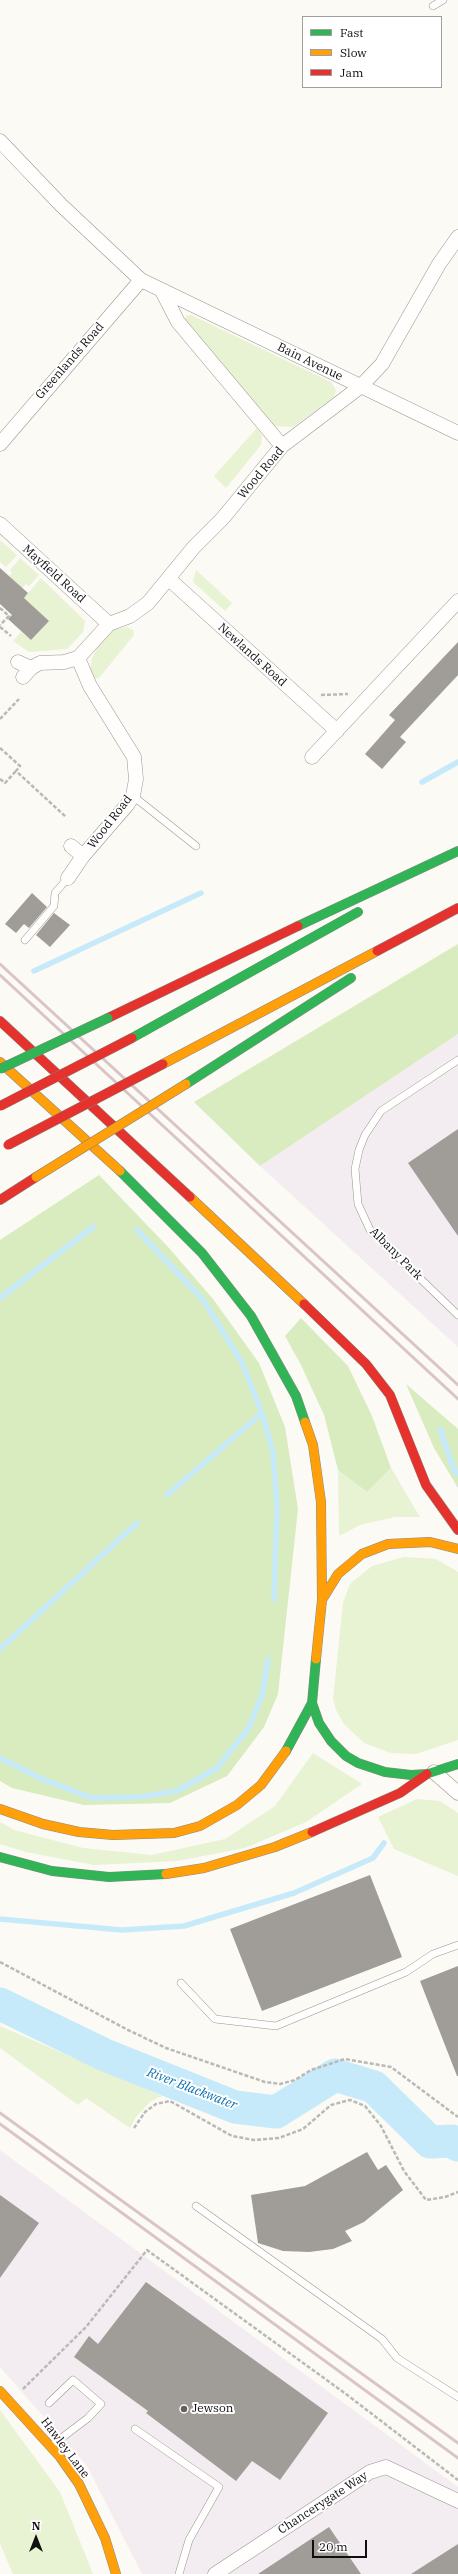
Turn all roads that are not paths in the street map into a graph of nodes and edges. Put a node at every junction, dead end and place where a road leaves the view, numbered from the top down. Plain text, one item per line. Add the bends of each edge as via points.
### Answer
1 (443, 0) edge
2 (433, 6) dead end
3 (1, 144) edge
4 (458, 237) edge
5 (141, 280) junction
6 (162, 291) junction
7 (360, 387) junction
8 (458, 433) edge
9 (0, 444) edge
10 (282, 446) junction
11 (0, 524) edge
12 (169, 579) junction
13 (458, 601) edge
14 (109, 624) junction
15 (78, 658) junction
16 (24, 669) dead end
17 (337, 731) junction
18 (312, 757) dead end
19 (133, 796) junction
20 (71, 846) dead end
21 (196, 846) dead end
22 (458, 850) edge
23 (458, 854) edge
24 (83, 856) junction
25 (68, 878) joint
26 (384, 897) dead end
27 (364, 908) dead end
28 (458, 908) edge
29 (430, 924) junction
30 (25, 940) dead end
31 (0, 1021) edge
32 (458, 1060) edge
33 (0, 1062) edge
34 (0, 1069) edge
35 (0, 1106) edge
36 (4, 1147) edge
37 (0, 1200) edge
38 (458, 1315) edge
39 (458, 1530) edge
40 (458, 1549) edge
41 (322, 1600) junction
42 (312, 1703) junction
43 (458, 1764) edge
44 (430, 1773) junction
45 (458, 1793) edge
46 (0, 1809) edge
47 (0, 1857) edge
48 (458, 1945) edge
49 (181, 1983) dead end
50 (196, 2206) dead end
51 (0, 2390) edge
52 (458, 2397) edge
53 (49, 2403) dead end
54 (135, 2428) dead end
55 (51, 2446) junction
56 (458, 2501) edge
57 (116, 2574) edge
58 (179, 2574) edge
59 (215, 2574) edge

1 - 2 lane
3 - 5 street, Bain Avenue
4 - 7 street, Wood Road via 439,264 382,364
5 - 6 street, Bain Avenue
5 - 9 street, Greenlands Road
6 - 7 street, Bain Avenue
6 - 10 street via 178,322
7 - 8 street, Bain Avenue
7 - 10 street, Wood Road
10 - 12 street, Wood Road
11 - 14 street, Mayfield Road
12 - 14 street, Wood Road via 148,603 130,616
12 - 17 street, Newlands Road
13 - 17 street
14 - 15 street, Wood Road
15 - 16 street via 64,662 40,663
15 - 19 street, Wood Road via 90,686 134,757 136,779
17 - 18 street
19 - 21 lane
19 - 24 street, Wood Road
20 - 24 street, Wood Road
22 - 34 main road, bridge via 231,956
23 - 26 main road
24 - 25 street, Wood Road
25 - 30 lane via 55,893 54,906
27 - 35 main road, bridge via 132,1038
28 - 29 main road
29 - 36 main road, bridge
29 - 37 main road, bridge via 297,1014
31 - 39 main road via 245,1247 366,1364 392,1400 426,1485
32 - 38 lane, Albany Park via 377,1115 359,1150 355,1185 358,1204 370,1230
33 - 41 main road via 126,1177 202,1253 251,1316 269,1345 296,1396 313,1445 321,1502
40 - 41 main road via 430,1542 388,1544 374,1548 348,1563 329,1586
41 - 42 main road
42 - 44 main road via 319,1724 346,1756 385,1772
42 - 46 main road via 296,1736 261,1785 237,1806 200,1826 167,1833 112,1835 79,1832 43,1824
43 - 44 main road
44 - 45 street
44 - 47 main road via 400,1793 321,1829 276,1847 204,1868 166,1874 110,1877 52,1871
48 - 49 lane via 433,1954 406,1972 276,2026 214,2019
50 - 52 lane via 382,2339 397,2358
51 - 55 main road, Hawley Lane
53 - 55 lane via 73,2380 100,2404 88,2418
54 - 58 lane via 219,2487 189,2540
55 - 57 main road, Hawley Lane via 88,2502 105,2538
56 - 59 street, Chancerygate Way via 386,2467 370,2472

